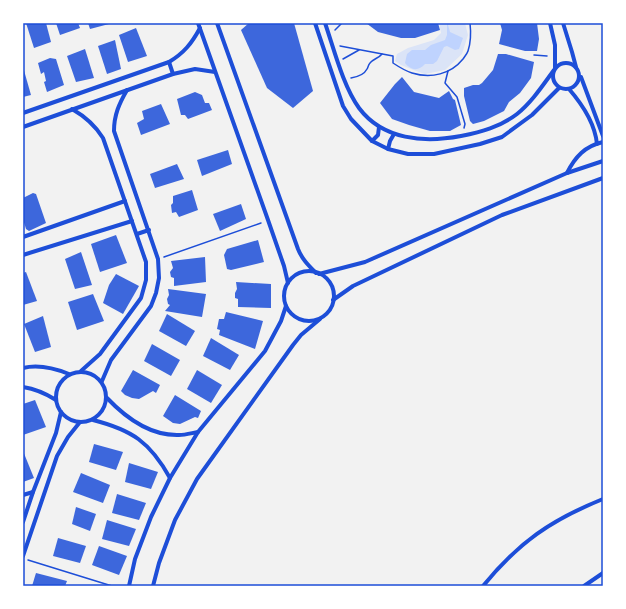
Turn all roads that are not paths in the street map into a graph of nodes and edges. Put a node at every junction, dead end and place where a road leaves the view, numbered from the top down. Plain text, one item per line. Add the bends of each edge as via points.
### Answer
1 (217, 23) edge
2 (315, 23) edge
3 (325, 23) edge
4 (550, 23) edge
5 (562, 23) edge
6 (199, 25) edge
7 (169, 62) junction
8 (576, 66) junction
9 (555, 69) junction
10 (215, 72) junction
11 (580, 73) junction
12 (174, 74) junction
13 (559, 88) junction
14 (127, 90) junction
15 (570, 90) junction
16 (72, 109) junction
17 (23, 113) edge
18 (23, 127) edge
19 (380, 127) junction
20 (394, 134) junction
21 (603, 136) edge
22 (372, 141) junction
23 (603, 142) edge
24 (597, 144) junction
25 (388, 148) junction
26 (603, 161) edge
27 (567, 173) junction
28 (603, 178) edge
29 (125, 201) junction
30 (132, 221) junction
31 (149, 230) junction
32 (137, 234) junction
33 (23, 237) edge
34 (23, 255) edge
35 (317, 273) junction
36 (288, 283) junction
37 (333, 300) junction
38 (286, 306) junction
39 (320, 318) junction
40 (23, 368) edge
41 (81, 371) junction
42 (69, 374) junction
43 (102, 382) junction
44 (23, 387) edge
45 (107, 398) junction
46 (56, 400) junction
47 (61, 412) junction
48 (93, 420) junction
49 (80, 422) junction
50 (198, 432) junction
51 (170, 478) junction
52 (33, 492) junction
53 (23, 495) edge
54 (603, 499) edge
55 (23, 522) edge
56 (23, 557) edge
57 (603, 574) edge
58 (129, 586) edge
59 (153, 586) edge
60 (483, 586) edge
61 (584, 586) edge

1 - 35 street via 298,249 302,258
2 - 22 street via 343,106 351,119
3 - 19 street via 352,97 359,108
4 - 9 street via 555,45
5 - 8 street
6 - 7 street via 195,38 188,48
6 - 10 street
7 - 12 street
7 - 17 street
8 - 9 street via 565,63
8 - 11 street
9 - 13 street via 553,77
9 - 20 street via 518,113 482,132 426,140
10 - 12 street via 195,69
10 - 36 street
11 - 15 street via 576,86
11 - 21 street
12 - 14 street
13 - 15 street
13 - 25 street via 532,115 502,137 434,154 408,154
14 - 16 street
14 - 31 street via 119,104 114,120 114,131
15 - 24 street via 584,108
16 - 18 street
16 - 29 street via 85,116 104,138
19 - 20 street
19 - 22 street via 378,135
20 - 25 street
22 - 25 street
23 - 24 street
24 - 27 street via 580,153
26 - 27 street
27 - 35 street via 365,262
28 - 37 street via 502,215 353,286
29 - 30 street
29 - 33 street
30 - 32 street
30 - 34 street
31 - 32 street
31 - 43 street via 158,259 159,278 156,293 151,306 111,360
32 - 41 street via 146,262 146,280 141,298 100,354
35 - 36 street via 300,273
35 - 37 street via 330,284
36 - 38 street via 284,294
37 - 39 street via 329,311
38 - 39 street via 292,315 303,320
38 - 50 street via 265,351
39 - 59 street via 293,345 197,478 175,520
40 - 42 street via 40,366
41 - 42 street
41 - 43 street via 89,372
42 - 46 street via 58,386
43 - 45 street
44 - 46 street via 46,393
45 - 48 street via 105,407
45 - 50 street via 139,425 158,432 179,435
46 - 47 street
47 - 49 street via 72,421
47 - 52 street
48 - 49 street
48 - 51 street via 113,425 132,434 148,446
49 - 56 street via 68,436 57,456
50 - 51 street
51 - 58 street via 135,559
52 - 53 street
52 - 55 street
54 - 60 street via 546,527 523,544
57 - 61 street

